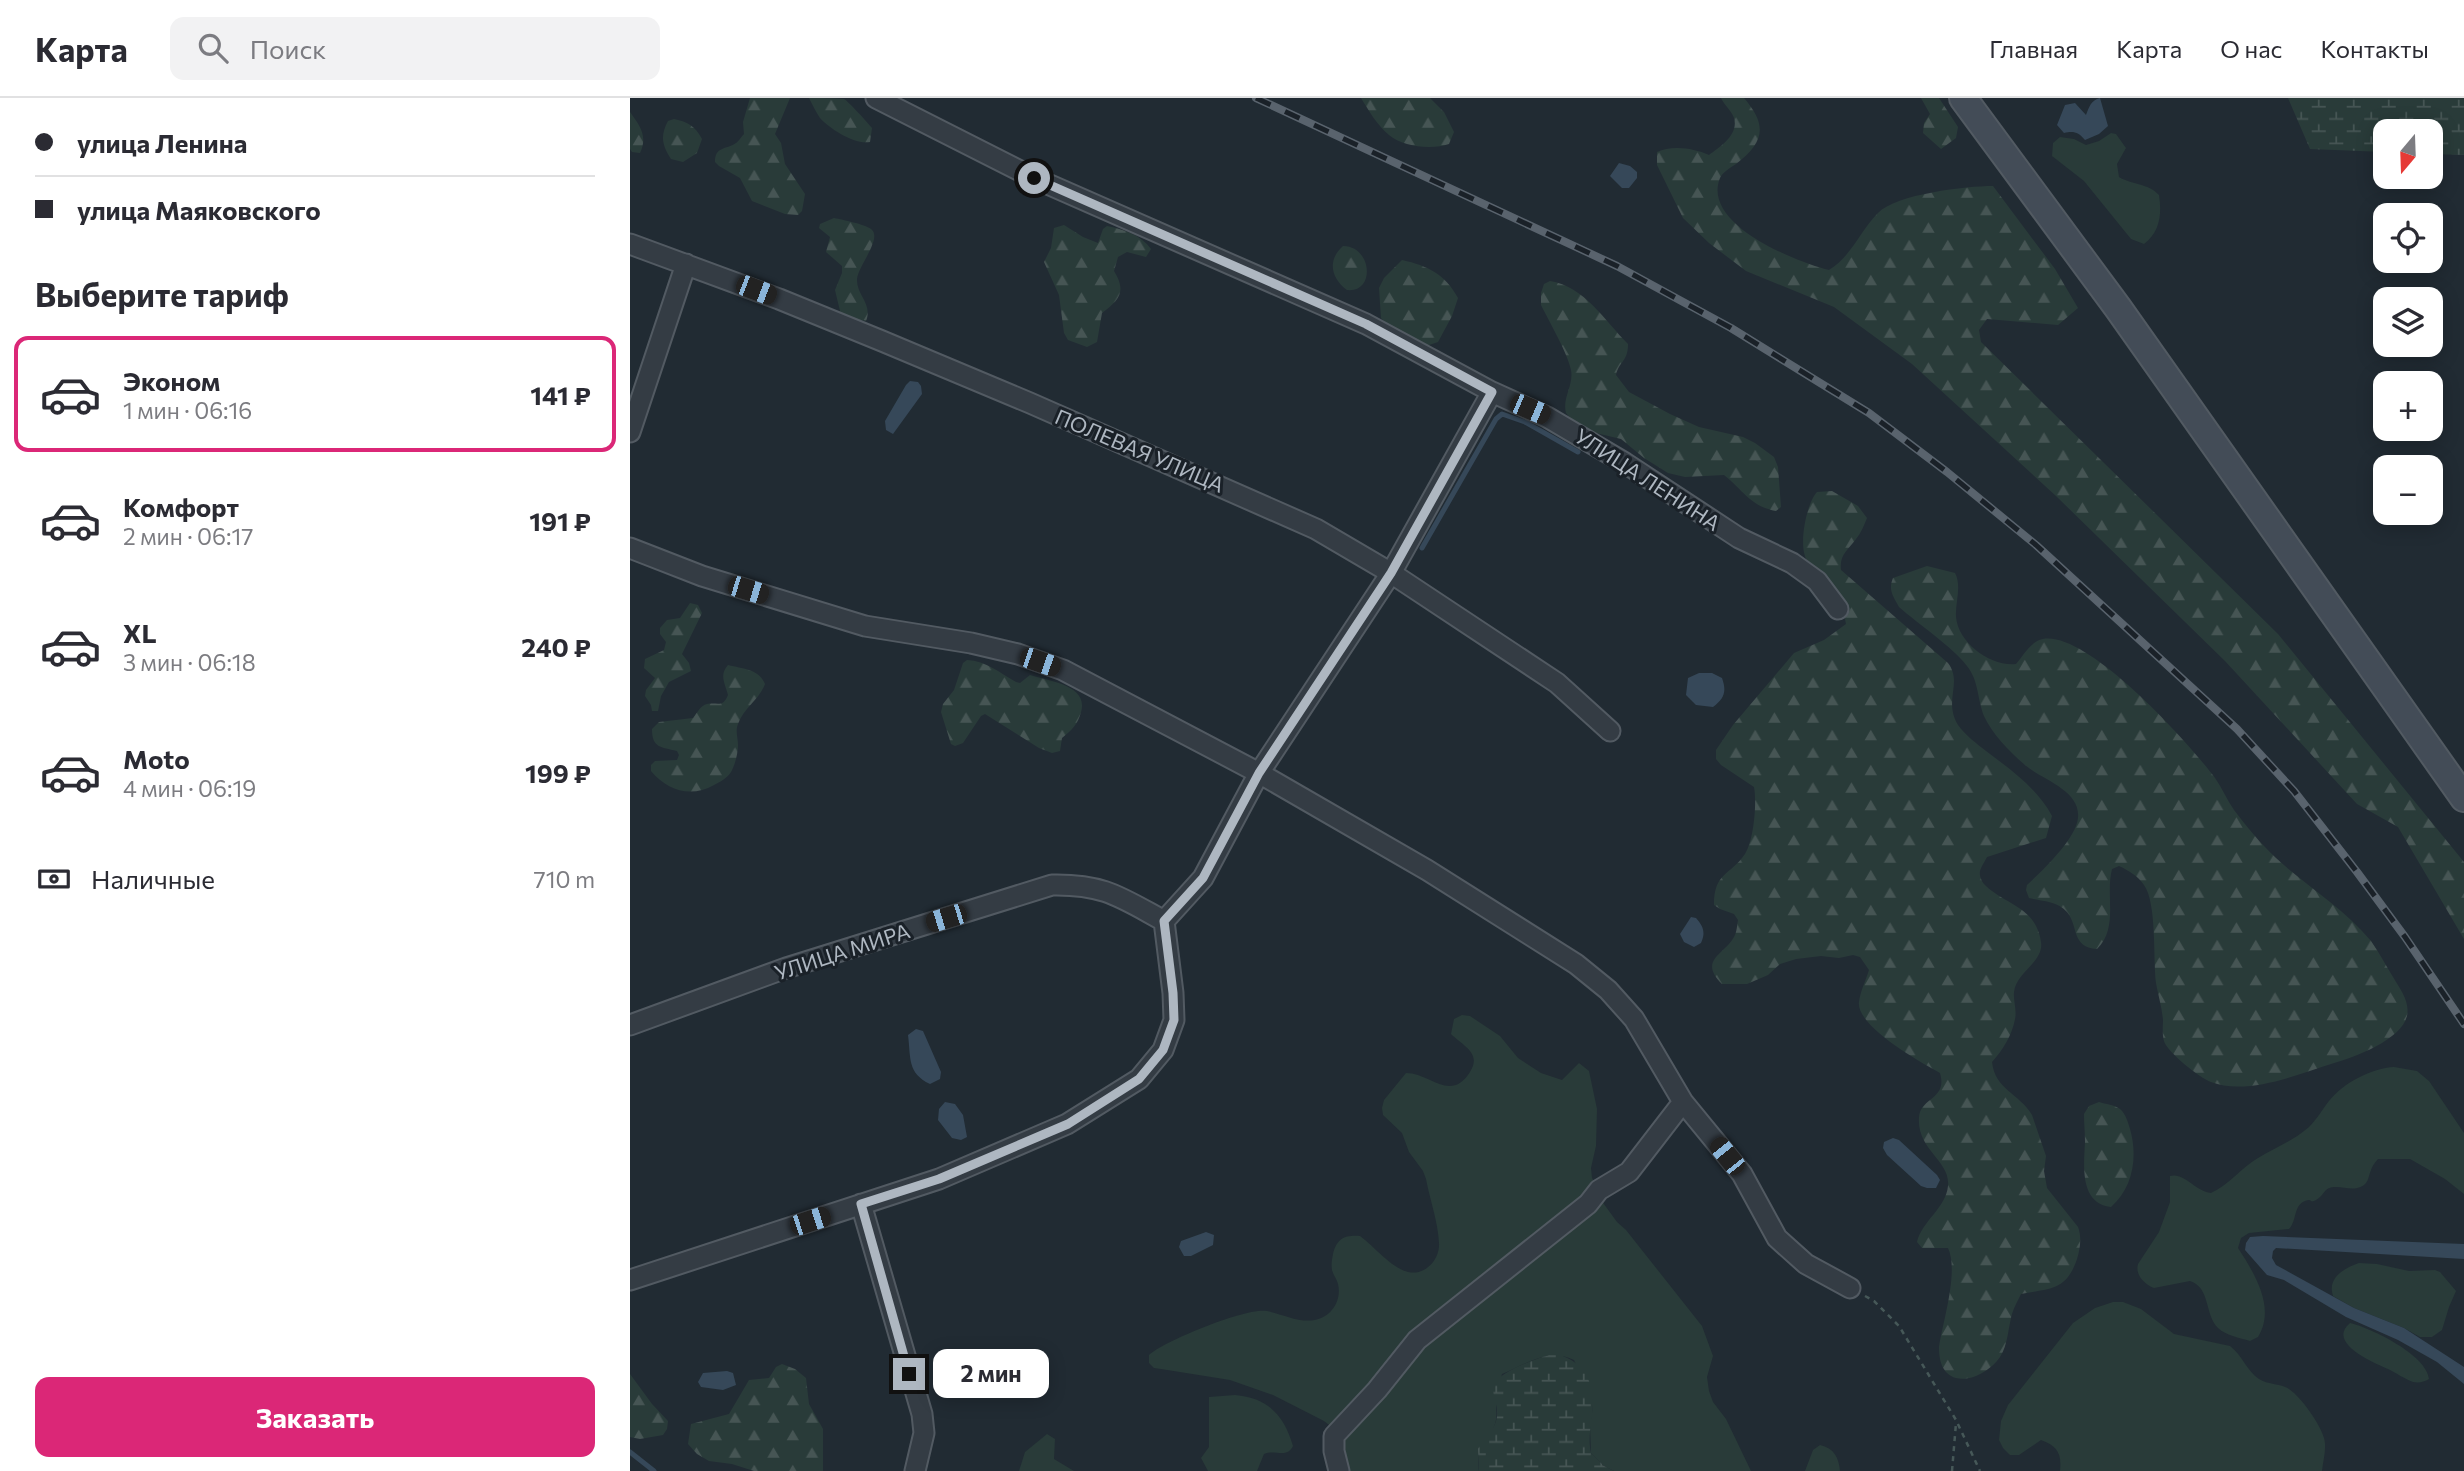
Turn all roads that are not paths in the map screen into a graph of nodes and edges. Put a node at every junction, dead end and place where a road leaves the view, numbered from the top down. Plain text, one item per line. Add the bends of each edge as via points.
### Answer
1 (876, 98) edge
2 (1963, 98) edge
3 (630, 244) edge
4 (686, 264) junction
5 (1492, 392) junction
6 (630, 432) edge
7 (630, 548) edge
8 (1391, 573) junction
9 (1838, 608) dead end
10 (1610, 731) dead end
11 (1259, 773) junction
12 (2464, 798) edge
13 (1164, 921) junction
14 (630, 1025) edge
15 (1683, 1102) junction
16 (861, 1204) junction
17 (630, 1280) edge
18 (1850, 1288) road end
19 (915, 1471) edge
20 (1339, 1471) edge

1 - 5 street, УЛИЦА ЛЕНИНА via 1034,178 1366,324
2 - 12 main road via 2126,319
3 - 4 street, ПОЛЕВАЯ УЛИЦА
4 - 6 street
4 - 8 street, ПОЛЕВАЯ УЛИЦА via 993,387 1281,511
5 - 8 street
5 - 9 street, УЛИЦА ЛЕНИНА via 1584,437 1739,538 1792,563 1817,581
7 - 11 street via 702,576 865,626 971,643 1063,670
8 - 10 street, ПОЛЕВАЯ УЛИЦА via 1557,683
8 - 11 street
11 - 13 street via 1203,878
11 - 15 street via 1427,870 1576,964 1634,1019
13 - 14 street, УЛИЦА МИРА via 1111,892 1083,885 1052,885 786,968
13 - 16 street via 1174,1020 1163,1050 1139,1079 1068,1124 939,1179
15 - 18 street via 1742,1174 1777,1238 1806,1264
15 - 20 street via 1629,1172 1598,1190 1588,1204 1417,1340 1334,1436
16 - 17 street
16 - 19 street via 922,1414 924,1433

